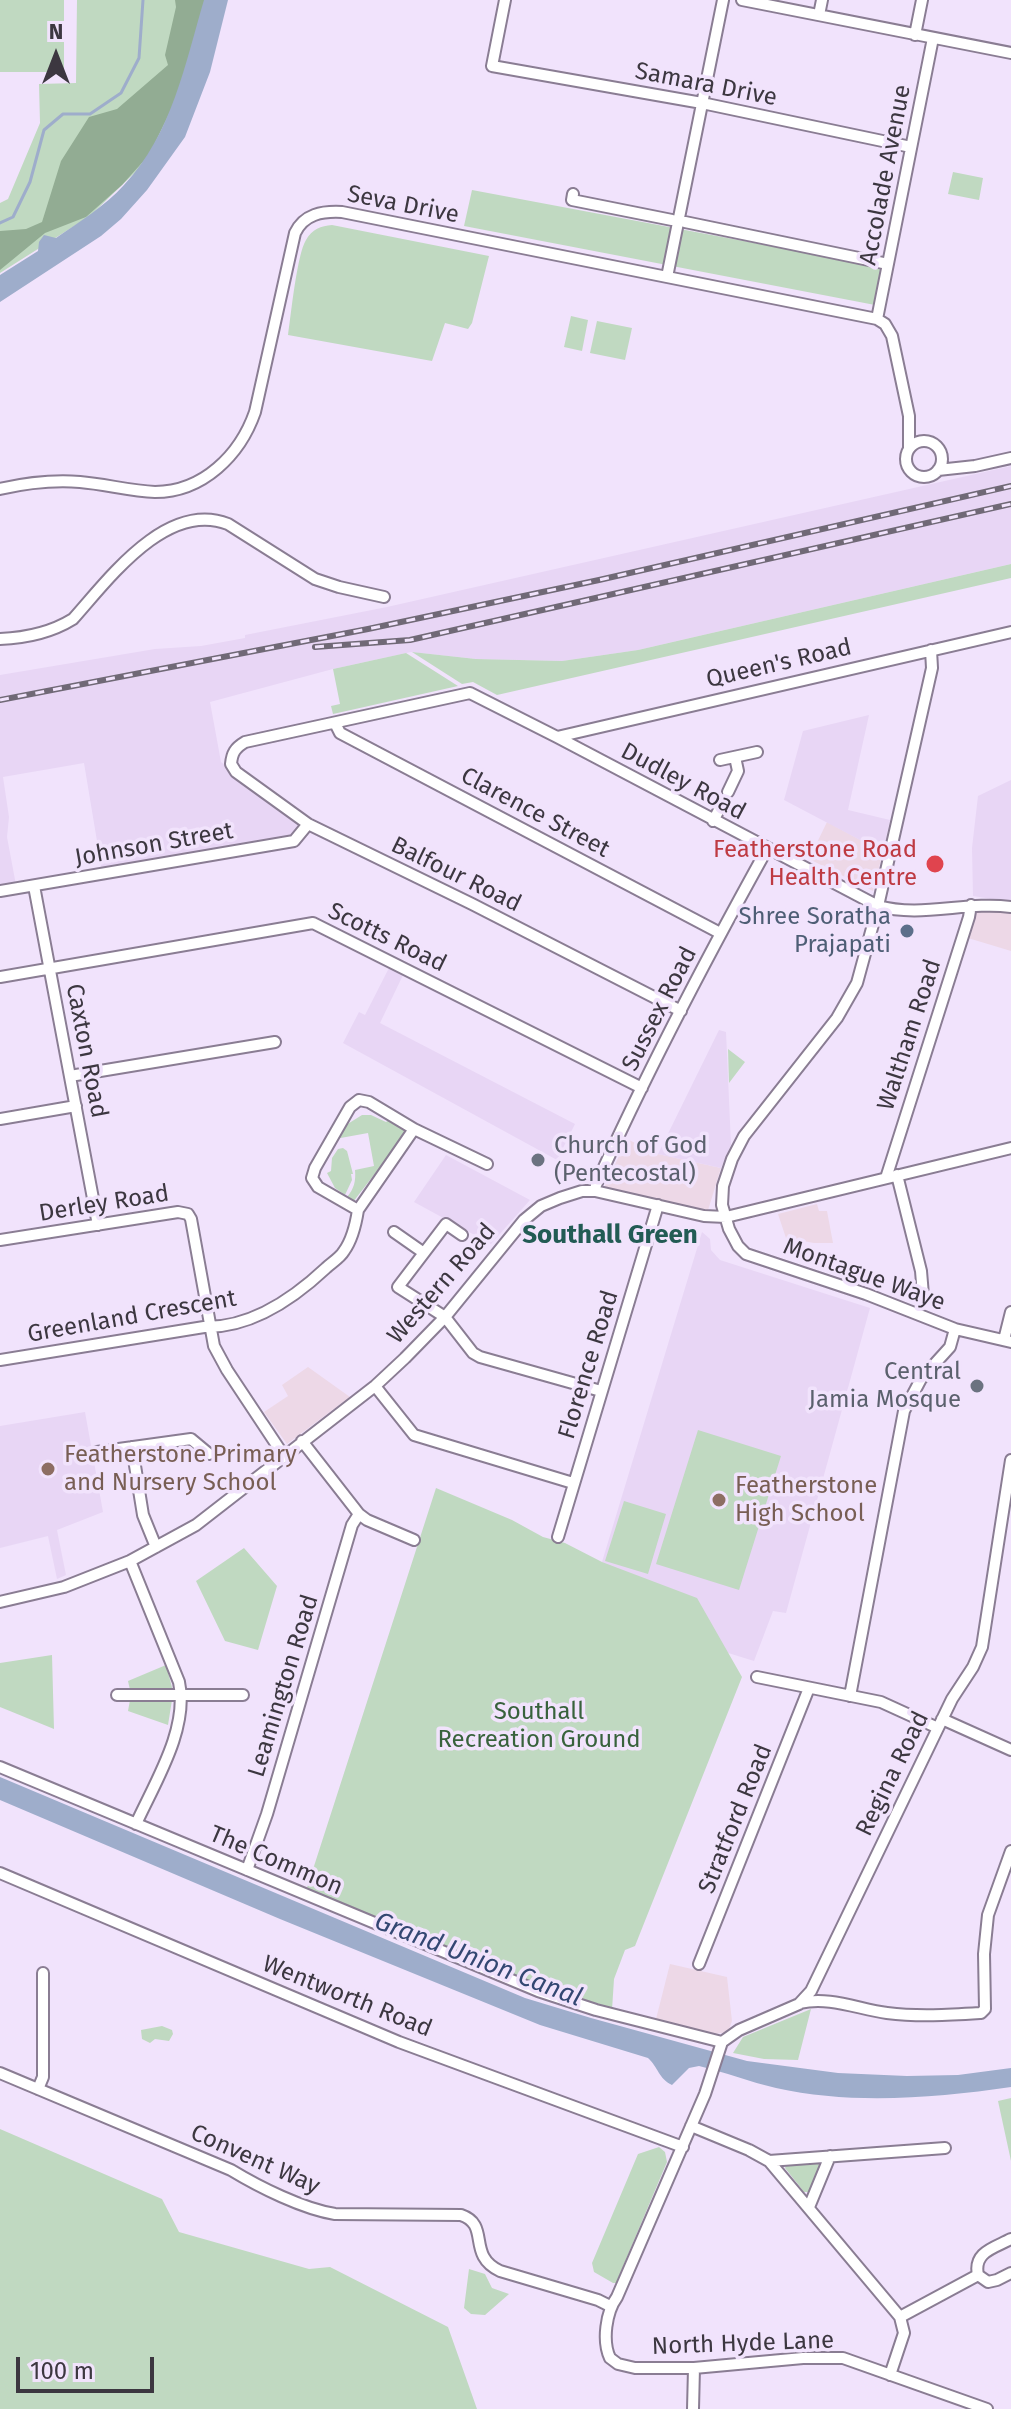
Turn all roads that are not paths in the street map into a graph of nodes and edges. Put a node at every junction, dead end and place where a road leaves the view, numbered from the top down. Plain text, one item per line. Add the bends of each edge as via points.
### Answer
1 (505, 0) edge
2 (723, 0) edge
3 (742, 0) edge
4 (822, 0) edge
5 (922, 0) edge
6 (819, 15) junction
7 (915, 35) junction
8 (933, 38) junction
9 (1011, 53) edge
10 (702, 103) junction
11 (911, 147) junction
12 (573, 194) dead end
13 (672, 220) dead end
14 (685, 222) dead end
15 (888, 264) junction
16 (667, 277) junction
17 (877, 319) junction
18 (909, 416) junction
19 (925, 441) junction
20 (909, 448) junction
21 (941, 454) junction
22 (1011, 458) edge
23 (975, 466) junction
24 (938, 470) junction
25 (0, 489) edge
26 (384, 597) dead end
27 (1011, 632) edge
28 (0, 639) edge
29 (931, 650) junction
30 (335, 723) junction
31 (557, 737) junction
32 (757, 752) dead end
33 (735, 757) junction
34 (720, 760) dead end
35 (728, 792) dead end
36 (720, 808) dead end
37 (713, 821) junction
38 (308, 824) junction
39 (767, 849) junction
40 (34, 886) junction
41 (0, 891) edge
42 (971, 905) junction
43 (878, 906) junction
44 (1011, 907) edge
45 (720, 933) junction
46 (50, 969) junction
47 (0, 977) edge
48 (681, 1011) junction
49 (275, 1042) dead end
50 (70, 1076) junction
51 (642, 1088) junction
52 (76, 1106) junction
53 (0, 1119) edge
54 (414, 1129) junction
55 (1011, 1148) edge
56 (487, 1164) dead end
57 (897, 1175) junction
58 (886, 1178) junction
59 (595, 1191) junction
60 (658, 1205) junction
61 (358, 1210) junction
62 (726, 1217) junction
63 (98, 1225) junction
64 (394, 1232) dead end
65 (462, 1235) dead end
66 (0, 1240) edge
67 (424, 1253) junction
68 (923, 1295) dead end
69 (1011, 1312) edge
70 (445, 1317) junction
71 (210, 1327) junction
72 (955, 1329) junction
73 (1007, 1341) edge
74 (0, 1360) edge
75 (375, 1386) junction
76 (601, 1391) junction
77 (302, 1441) junction
78 (132, 1447) junction
79 (97, 1452) dead end
80 (209, 1454) dead end
81 (284, 1456) junction
82 (1011, 1460) edge
83 (573, 1483) junction
84 (359, 1514) junction
85 (558, 1537) dead end
86 (414, 1540) dead end
87 (156, 1547) junction
88 (130, 1561) junction
89 (0, 1602) edge
90 (757, 1677) dead end
91 (809, 1688) junction
92 (117, 1695) dead end
93 (181, 1695) junction
94 (243, 1695) dead end
95 (850, 1696) junction
96 (940, 1723) junction
97 (1011, 1750) edge
98 (0, 1767) edge
99 (136, 1824) junction
100 (1011, 1851) edge
101 (247, 1870) junction
102 (0, 1873) edge
103 (699, 1964) dead end
104 (43, 1973) dead end
105 (820, 1976) junction
106 (828, 2002) junction
107 (799, 2004) junction
108 (721, 2046) junction
109 (0, 2073) edge
110 (38, 2089) junction
111 (691, 2126) junction
112 (683, 2147) junction
113 (945, 2148) dead end
114 (830, 2156) junction
115 (769, 2161) junction
116 (809, 2207) junction
117 (1011, 2239) edge
118 (1011, 2273) edge
119 (978, 2275) junction
120 (610, 2306) junction
121 (900, 2317) junction
122 (694, 2368) junction
123 (890, 2375) junction
124 (693, 2409) edge
125 (987, 2409) edge

1 - 10 street, Samara Drive via 492,66
2 - 10 street
3 - 6 street
4 - 6 street
5 - 7 street
6 - 7 street
7 - 8 street
8 - 9 street
8 - 11 street, Accolade Avenue
10 - 11 street, Samara Drive
10 - 16 street
11 - 15 street, Accolade Avenue via 906,198
12 - 13 street via 572,200
14 - 15 street
15 - 17 street, Accolade Avenue
16 - 17 street, Seva Drive
16 - 25 street, Seva Drive via 342,212 309,216 299,223 291,245 246,436 209,476 163,491 64,481
17 - 18 street via 892,336
18 - 19 street
18 - 20 street
19 - 20 street
19 - 21 street
20 - 24 street via 907,465 914,474 924,477
21 - 23 street
21 - 24 street
22 - 23 street
23 - 24 street
26 - 28 street via 315,579 228,524 200,521 154,537 73,619 23,638
27 - 29 street, Queen's Road
29 - 31 street, Queen's Road
29 - 43 street via 932,668
30 - 31 street, Dudley Road via 470,693
30 - 38 street, Balfour Road via 245,742 231,755 236,772
30 - 45 street, Clarence Street via 340,733
31 - 37 street, Dudley Road
32 - 33 street
33 - 34 street
33 - 35 street via 738,771
36 - 37 street
37 - 39 street, Dudley Road
38 - 40 street, Johnson Street via 294,841
38 - 48 street, Balfour Road
39 - 43 street, Dudley Road
39 - 45 street, Sussex Road
40 - 41 street, Johnson Street
40 - 46 street, Caxton Road
42 - 43 street via 901,912
42 - 44 street
42 - 58 street, Waltham Road
43 - 62 street via 850,997 737,1147 723,1186
45 - 48 street, Sussex Road
46 - 47 street, Scotts Road
46 - 50 street, Caxton Road
46 - 51 street, Scotts Road via 313,923
48 - 51 street, Sussex Road
49 - 50 street
50 - 52 street, Caxton Road
51 - 59 street, Sussex Road
52 - 53 street
52 - 63 street, Caxton Road
54 - 56 street
54 - 61 street
54 - 61 street via 369,1102 359,1100 350,1107 312,1178
55 - 57 street, Western Road
57 - 58 street, Western Road
57 - 68 street
58 - 62 street, Western Road
59 - 60 street, Western Road
59 - 70 street, Western Road via 560,1198 524,1220
60 - 62 street, Western Road
60 - 76 street, Florence Road
61 - 71 street, Greenland Crescent via 345,1251 306,1287 264,1313
62 - 72 street, Montague Waye via 733,1239 746,1254
63 - 66 street, Derley Road
63 - 71 street, Derley Road via 188,1214
64 - 67 street
65 - 67 street via 446,1224
67 - 70 street via 398,1287
69 - 73 street
70 - 75 street, Western Road
70 - 76 street via 480,1357
71 - 74 street, Greenland Crescent
71 - 81 street, Derley Road via 227,1370
72 - 73 street, Montague Waye
72 - 95 street via 950,1347 921,1379 904,1411
75 - 77 street, Western Road
75 - 83 street via 414,1435
76 - 83 street, Florence Road
77 - 81 street, Western Road
77 - 84 street
78 - 79 street
78 - 80 street via 191,1439
78 - 87 street via 143,1515
81 - 87 street, Western Road via 196,1525
82 - 96 street, Regina Road via 982,1647
83 - 85 street, Florence Road
84 - 86 street
84 - 101 street, Leamington Road
87 - 88 street, Western Road
88 - 89 street, Western Road via 64,1587
88 - 93 street
90 - 91 street
91 - 95 street
91 - 103 street, Stratford Road
92 - 93 street
93 - 94 street
93 - 99 street via 174,1739
95 - 96 street
96 - 97 street
96 - 105 street, Regina Road
98 - 99 street, The Common
99 - 101 street, The Common
100 - 106 street via 988,1915 984,2011 910,2015
101 - 108 street, The Common via 538,1991
102 - 112 street, Wentworth Road via 399,2042
104 - 110 street via 43,2077
105 - 106 street via 818,1990
105 - 107 street, Regina Road
106 - 107 street
107 - 108 street, Regina Road via 739,2030
108 - 111 street, North Hyde Lane
109 - 110 street, Convent Way
110 - 120 street, Convent Way via 321,2212 471,2218 489,2266
111 - 112 street, North Hyde Lane
111 - 115 street
112 - 120 street, North Hyde Lane
113 - 114 street
114 - 115 street
114 - 116 street
115 - 116 street
116 - 121 street
117 - 119 street via 980,2256
118 - 119 street via 988,2282
119 - 121 street
120 - 122 street, North Hyde Lane via 606,2345 618,2364
121 - 123 street via 904,2333
122 - 123 street, North Hyde Lane via 825,2356
122 - 124 street
123 - 125 street, North Hyde Lane

